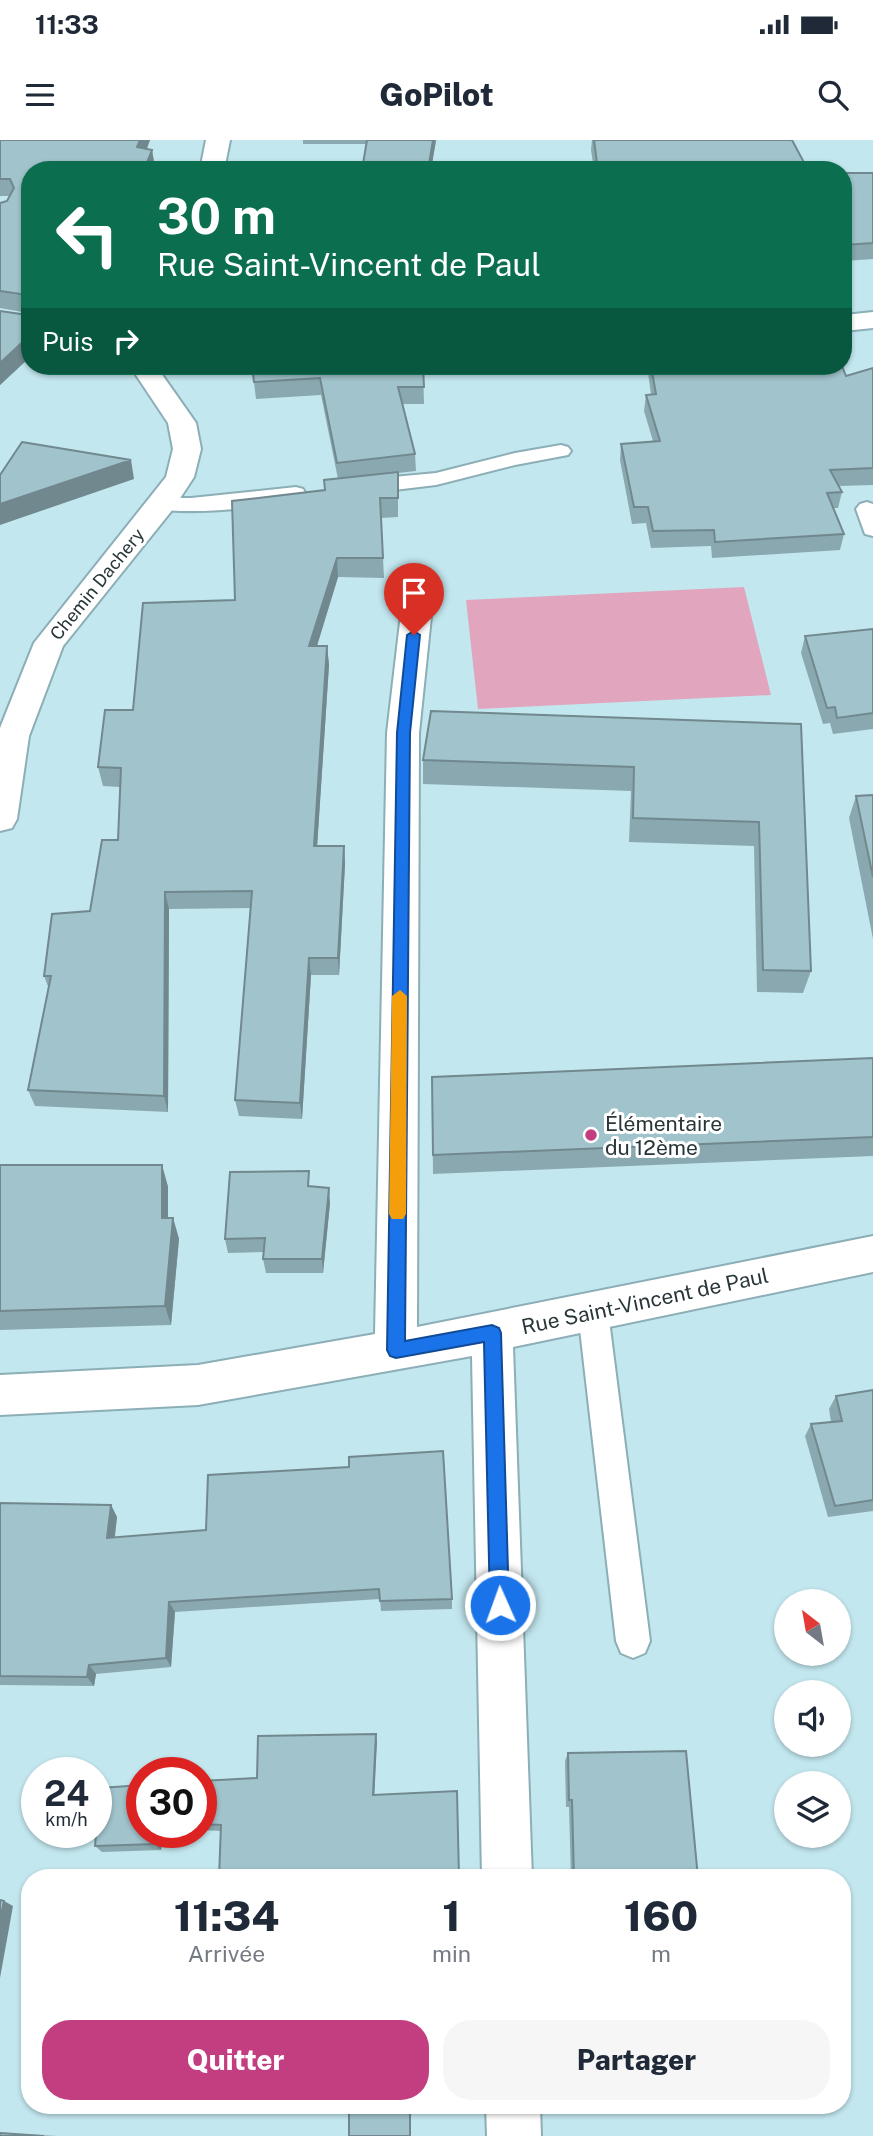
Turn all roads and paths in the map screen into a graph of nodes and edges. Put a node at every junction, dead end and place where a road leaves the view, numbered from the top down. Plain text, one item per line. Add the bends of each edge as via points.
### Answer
1 (218, 140) edge
2 (214, 161) edge
3 (873, 320) edge
4 (852, 322) edge
5 (150, 375) edge
6 (561, 451) dead end
7 (341, 489) edge
8 (313, 492) edge
9 (163, 503) junction
10 (419, 588) dead end
11 (0, 819) edge
12 (873, 1254) edge
13 (593, 1312) junction
14 (492, 1333) junction
15 (396, 1350) junction
16 (0, 1395) edge
17 (633, 1641) dead end
18 (507, 1869) edge
19 (513, 2114) edge
20 (513, 2136) edge

1 - 2 street
3 - 4 street
5 - 9 street, Chemin Dachery via 182,423 187,449 180,477
6 - 7 lane via 436,479
8 - 9 lane via 191,505
9 - 11 street, Chemin Dachery via 49,643 13,736
10 - 15 street via 403,733
12 - 13 street, Rue Saint-Vincent de Paul
13 - 14 street, Rue Saint-Vincent de Paul
13 - 17 lane
14 - 15 street, Rue Saint-Vincent de Paul
14 - 18 street
15 - 16 street, Rue Saint-Vincent de Paul via 198,1385
19 - 20 street

